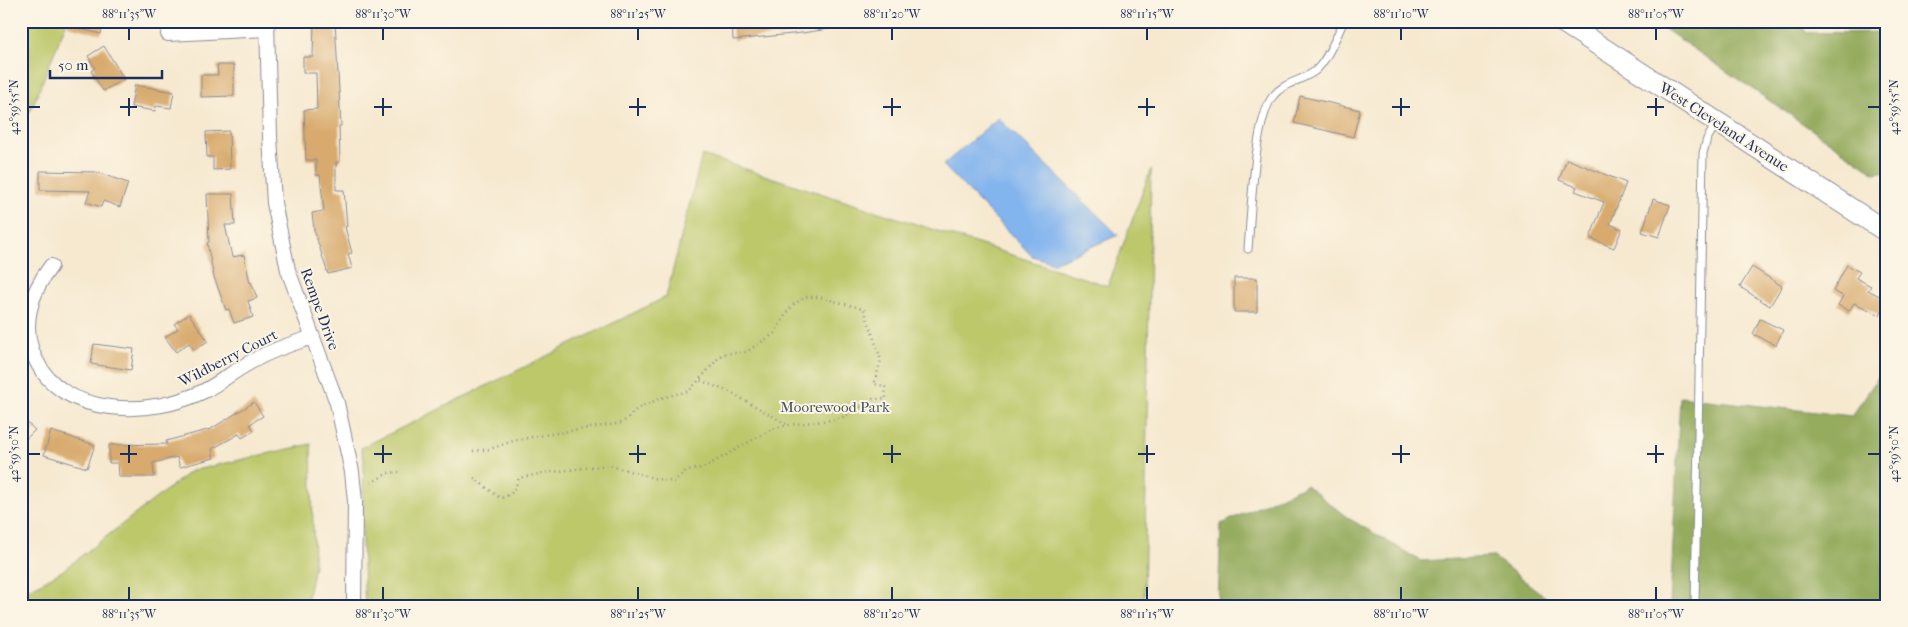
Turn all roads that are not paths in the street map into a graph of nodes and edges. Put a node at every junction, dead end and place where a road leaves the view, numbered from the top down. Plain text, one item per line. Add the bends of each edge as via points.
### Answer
1 (1344, 21) edge
2 (1561, 21) edge
3 (267, 25) edge
4 (168, 34) dead end
5 (1718, 122) junction
6 (1887, 232) edge
7 (1248, 249) dead end
8 (52, 266) dead end
9 (313, 337) junction
10 (354, 606) edge
11 (1695, 606) edge

1 - 7 lane via 1316,70 1288,84 1273,96 1265,113 1259,134
2 - 5 main road, West Cleveland Avenue
3 - 4 street
3 - 9 street, Rempe Drive via 274,203 288,270
5 - 6 main road, West Cleveland Avenue
5 - 11 lane via 1703,153
8 - 9 street, Wildberry Court via 32,299 28,328 31,346 38,366 54,383 91,404 117,408 173,403 203,392 252,361
9 - 10 street, Rempe Drive via 337,403 352,472 355,501

